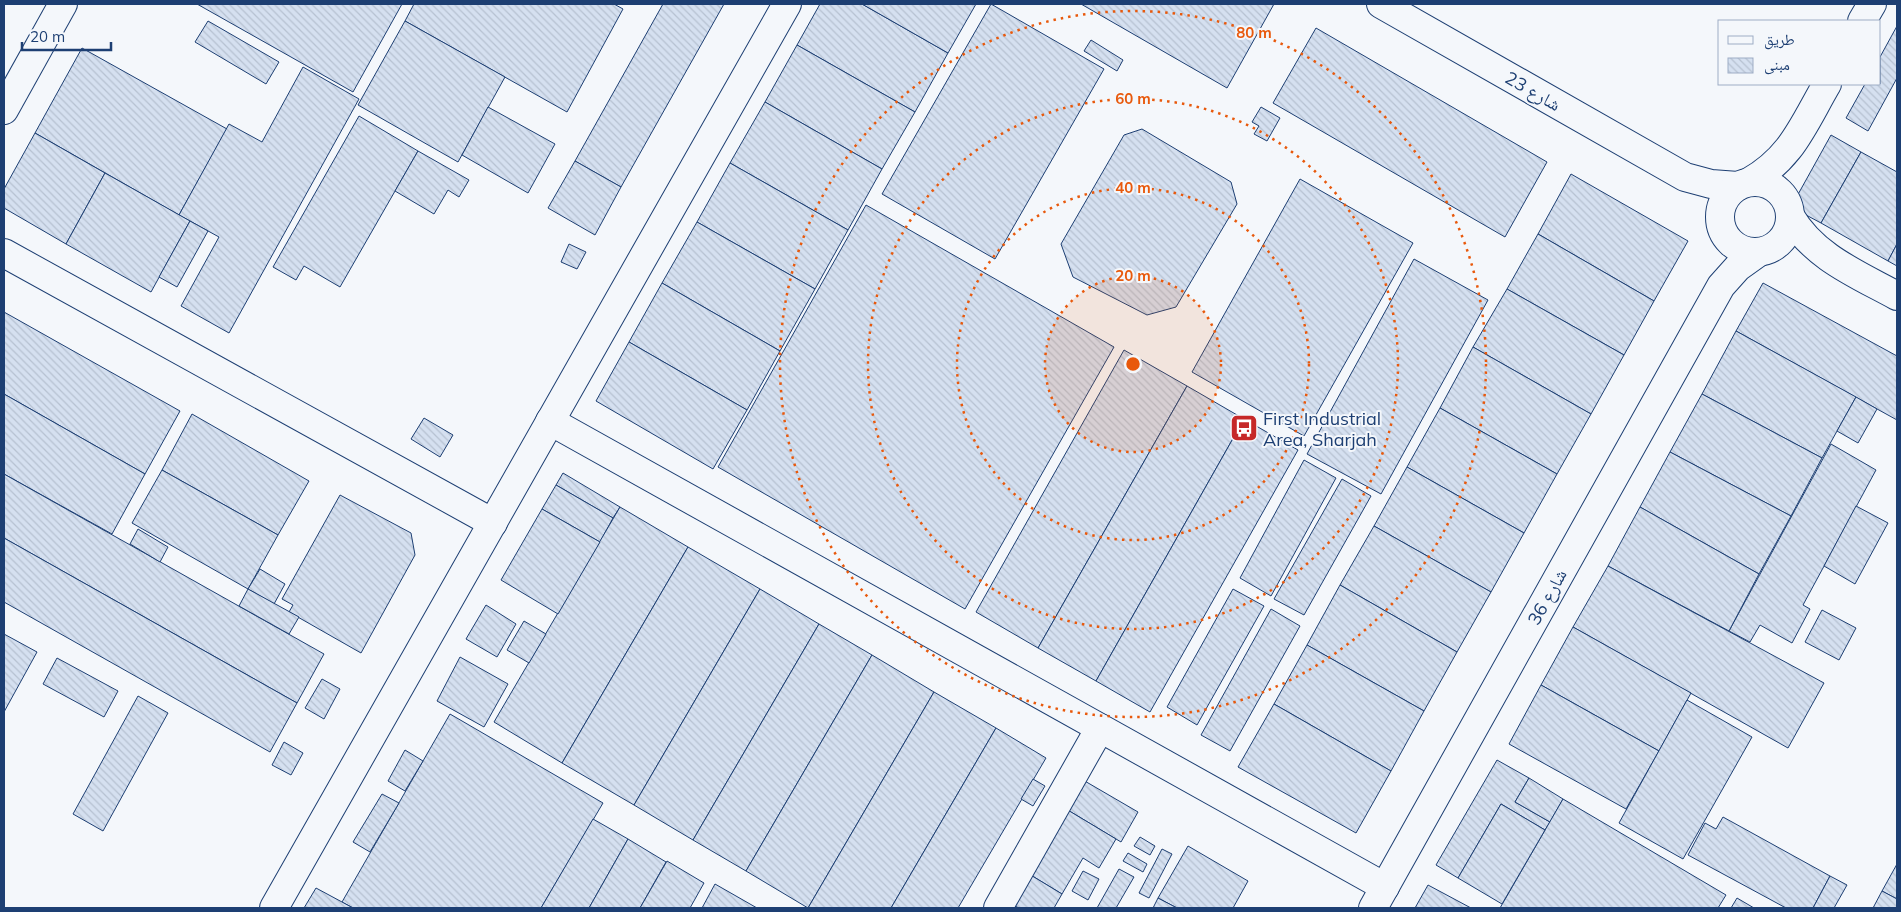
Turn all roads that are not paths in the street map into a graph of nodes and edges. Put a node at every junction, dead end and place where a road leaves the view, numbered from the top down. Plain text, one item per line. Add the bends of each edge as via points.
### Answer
1 (63, 4) edge
2 (787, 4) edge
3 (1382, 4) edge
4 (1872, 4) edge
5 (1863, 20) edge
6 (1826, 85) edge
7 (4, 110) edge
8 (1789, 150) junction
9 (1685, 177) junction
10 (1744, 184) junction
11 (1786, 205) junction
12 (1721, 226) junction
13 (1764, 251) junction
14 (4, 253) edge
15 (1826, 256) junction
16 (1721, 286) junction
17 (1897, 296) edge
18 (550, 421) junction
19 (493, 523) junction
20 (1100, 728) junction
21 (1379, 898) edge
22 (274, 908) edge
23 (998, 908) edge

1 - 7 street
2 - 18 street
3 - 9 street, شارع 23
4 - 5 street
6 - 8 street
8 - 10 street via 1772,168
8 - 11 street
9 - 10 street, شارع 23 via 1711,184
9 - 12 street, شارع 23
10 - 11 street via 1767,184
10 - 12 street via 1727,194 1721,207
11 - 13 street via 1789,226 1785,236
11 - 15 street via 1806,239
12 - 13 street via 1729,240 1738,247 1748,252
12 - 16 street, شارع 36 via 1724,246
13 - 15 street via 1798,251
13 - 16 street, شارع 36 via 1738,267
14 - 19 street
15 - 17 street
16 - 21 street, شارع 36
18 - 19 street
18 - 20 street
19 - 22 street
20 - 21 street
20 - 23 street

